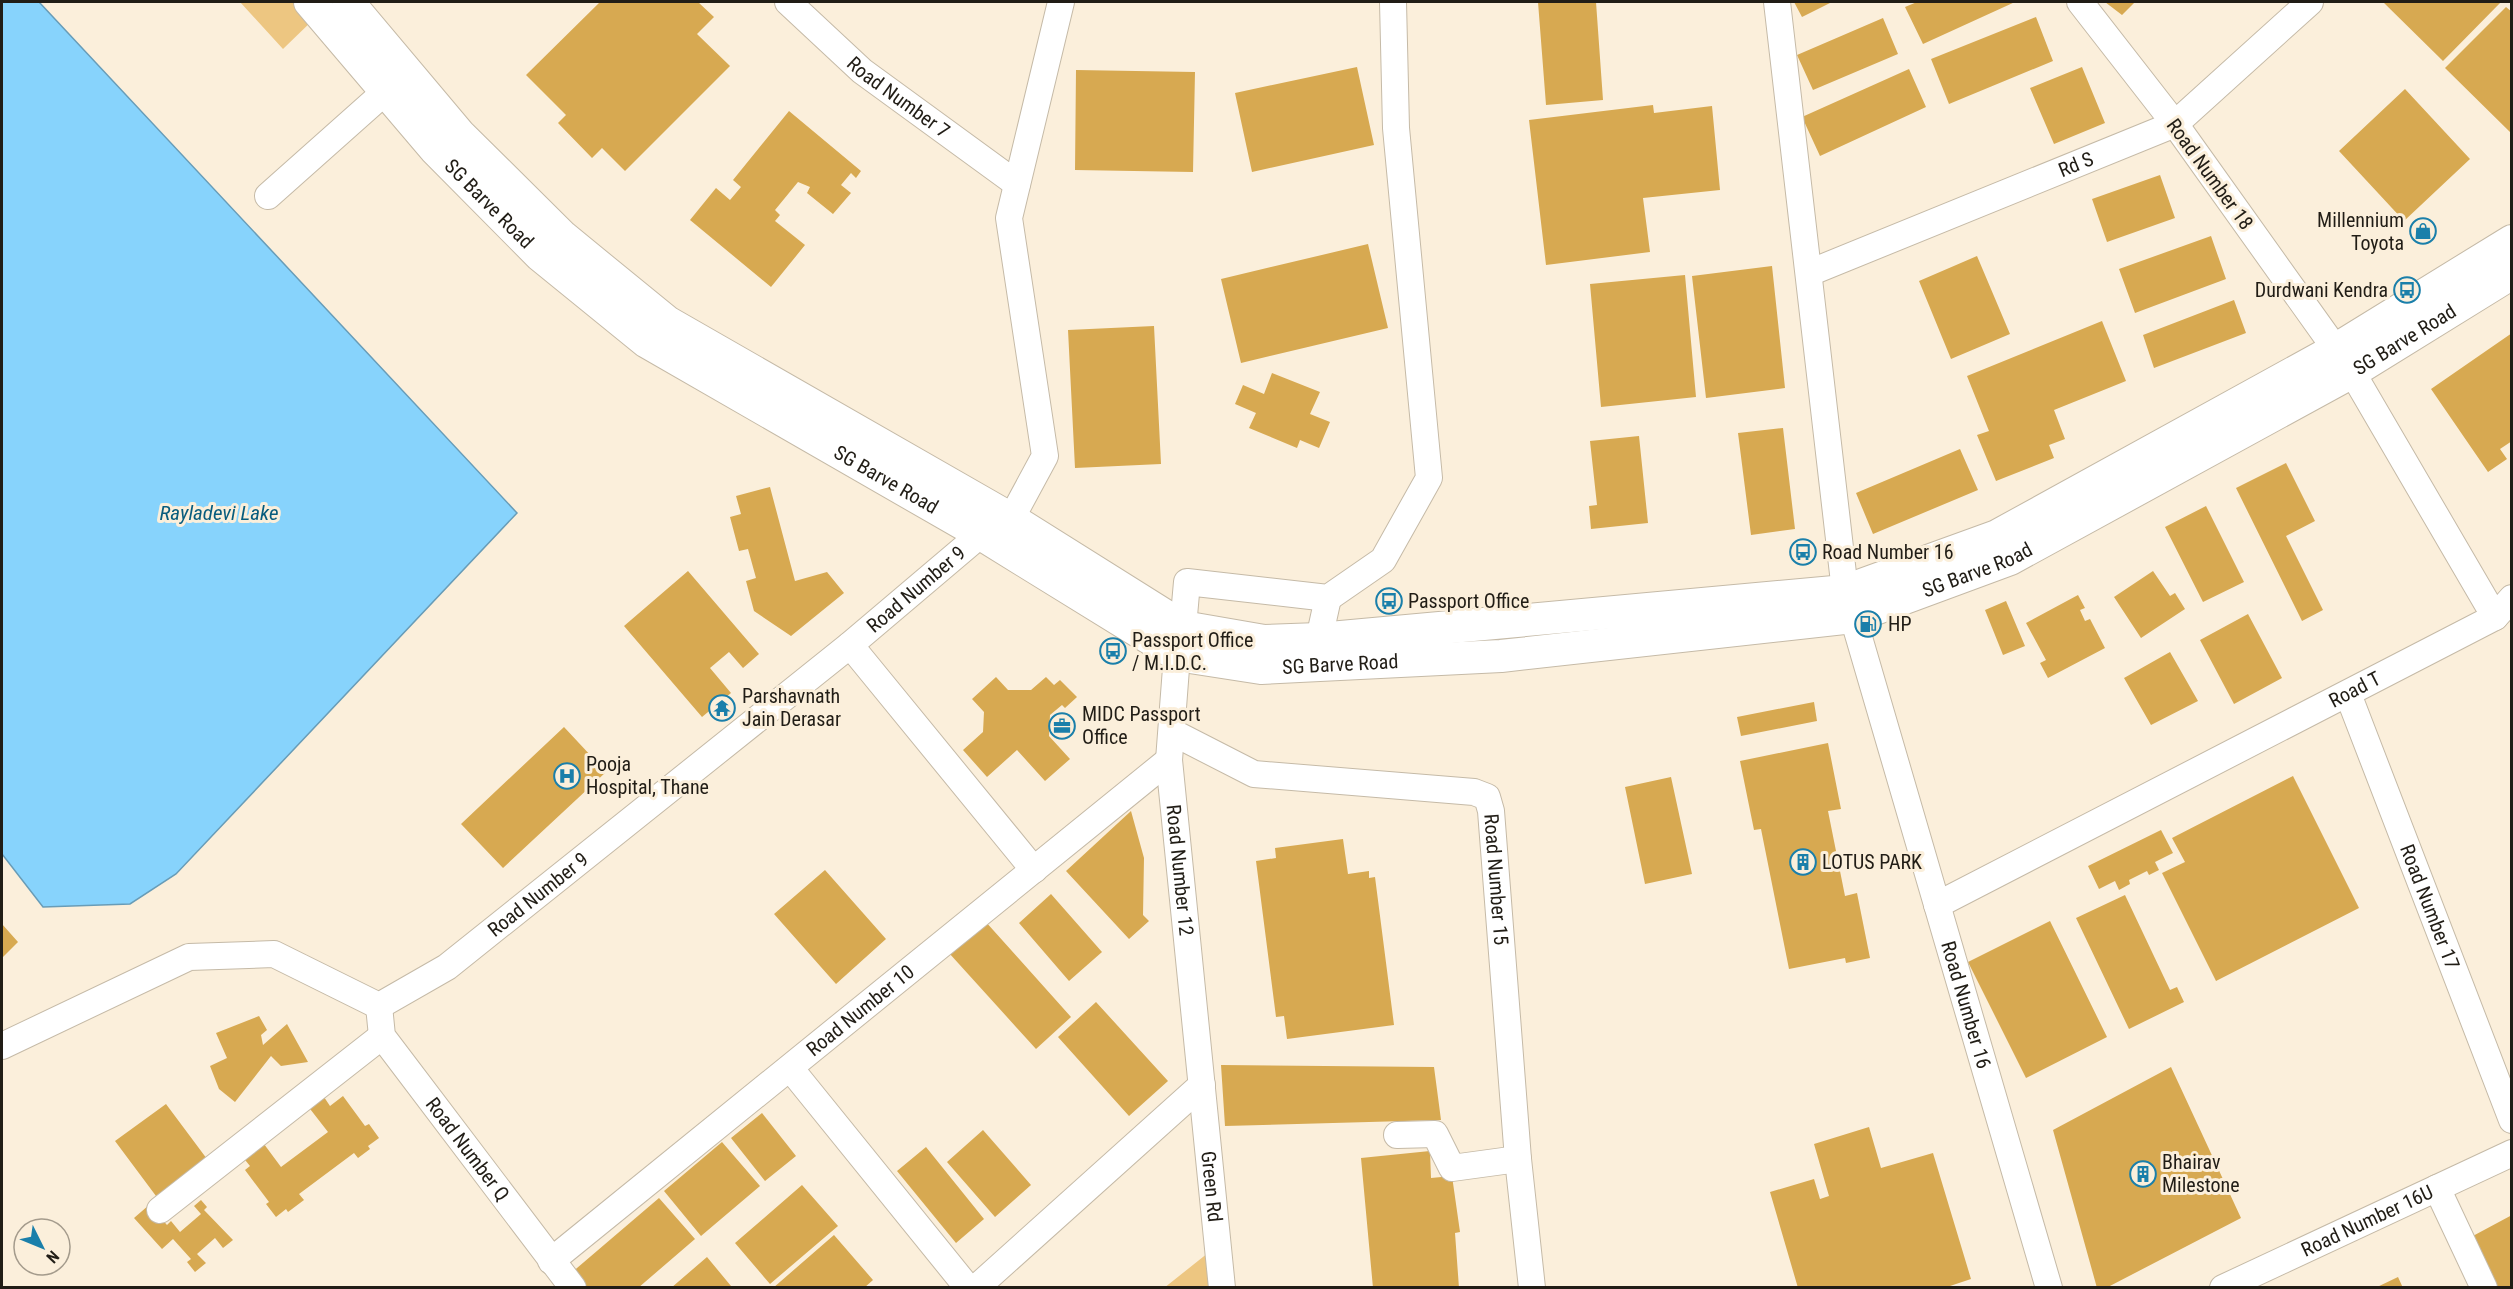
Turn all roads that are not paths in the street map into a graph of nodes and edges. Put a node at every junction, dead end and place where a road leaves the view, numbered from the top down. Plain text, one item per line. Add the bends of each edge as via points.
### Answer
1 (310, 2) edge
2 (348, 2) edge
3 (788, 2) edge
4 (1061, 2) edge
5 (1393, 2) edge
6 (1777, 2) edge
7 (2080, 2) edge
8 (2310, 2) edge
9 (386, 91) junction
10 (2175, 124) junction
11 (1017, 184) junction
12 (268, 196) dead end
13 (2511, 241) edge
14 (1809, 273) junction
15 (2511, 273) edge
16 (2344, 361) junction
17 (1011, 519) junction
18 (981, 534) junction
19 (2511, 597) edge
20 (1328, 598) junction
21 (1849, 604) junction
22 (2495, 617) junction
23 (1319, 639) junction
24 (1180, 641) junction
25 (850, 645) junction
26 (2348, 694) junction
27 (1172, 732) junction
28 (1170, 760) junction
29 (1034, 870) junction
30 (1937, 904) junction
31 (379, 1006) junction
32 (382, 1036) junction
33 (2, 1044) edge
34 (790, 1068) junction
35 (1202, 1085) junction
36 (2511, 1120) edge
37 (1397, 1135) dead end
38 (2511, 1153) edge
39 (1518, 1159) junction
40 (2437, 1188) junction
41 (160, 1210) dead end
42 (551, 1261) junction
43 (573, 1287) edge
44 (968, 1287) edge
45 (976, 1287) edge
46 (1222, 1287) edge
47 (1532, 1287) edge
48 (2049, 1287) edge
49 (2223, 1287) edge
50 (2484, 1287) edge

1 - 9 main road, SG Barve Road
2 - 17 main road, SG Barve Road via 459,134 563,237 667,322
3 - 11 street, Road Number 7 via 862,71
4 - 11 street
5 - 20 street via 1396,128 1429,478 1383,560
6 - 14 street, Road Number 16
7 - 10 street, Road Number 18
8 - 10 street, Rd S
9 - 12 street
9 - 18 main road, SG Barve Road via 435,149 540,255 647,342
10 - 14 street, Rd S
10 - 16 street, Road Number 18
11 - 17 street via 1009,218 1045,456
13 - 16 main road, SG Barve Road
14 - 21 street, Road Number 16
15 - 16 main road, SG Barve Road
16 - 21 main road, SG Barve Road via 1997,536
16 - 22 street
17 - 18 street, Road Number 9
17 - 24 main road, SG Barve Road
18 - 24 main road, SG Barve Road
18 - 25 street, Road Number 9
19 - 22 street
20 - 23 street
20 - 24 street, Road Number 12 via 1187,582
21 - 23 main road, SG Barve Road
21 - 24 main road, SG Barve Road via 1501,656 1261,668
21 - 30 street, Road Number 16
22 - 26 street, Road T
23 - 24 main road, SG Barve Road
24 - 27 street, Road Number 12
25 - 29 street
25 - 31 street, Road Number 9 via 447,966
26 - 30 street, Road T
26 - 36 street, Road Number 17
27 - 28 street, Road Number 12
27 - 39 street, Road Number 15 via 1254,774 1474,792 1487,797
28 - 29 street, Road Number 10
28 - 35 street, Road Number 12
29 - 34 street, Road Number 10
30 - 48 street, Road Number 16
31 - 32 street
31 - 33 street via 274,954 189,957
32 - 41 street
32 - 42 street, Road Number Q
34 - 42 street, Road Number 10
34 - 44 street
35 - 45 street
35 - 46 street, Green Rd
37 - 39 street via 1435,1134 1452,1168
38 - 40 street, Road Number 16U
39 - 47 street, Road Number 15
40 - 49 street, Road Number 16U
40 - 50 street
42 - 43 street, Road Number Q

